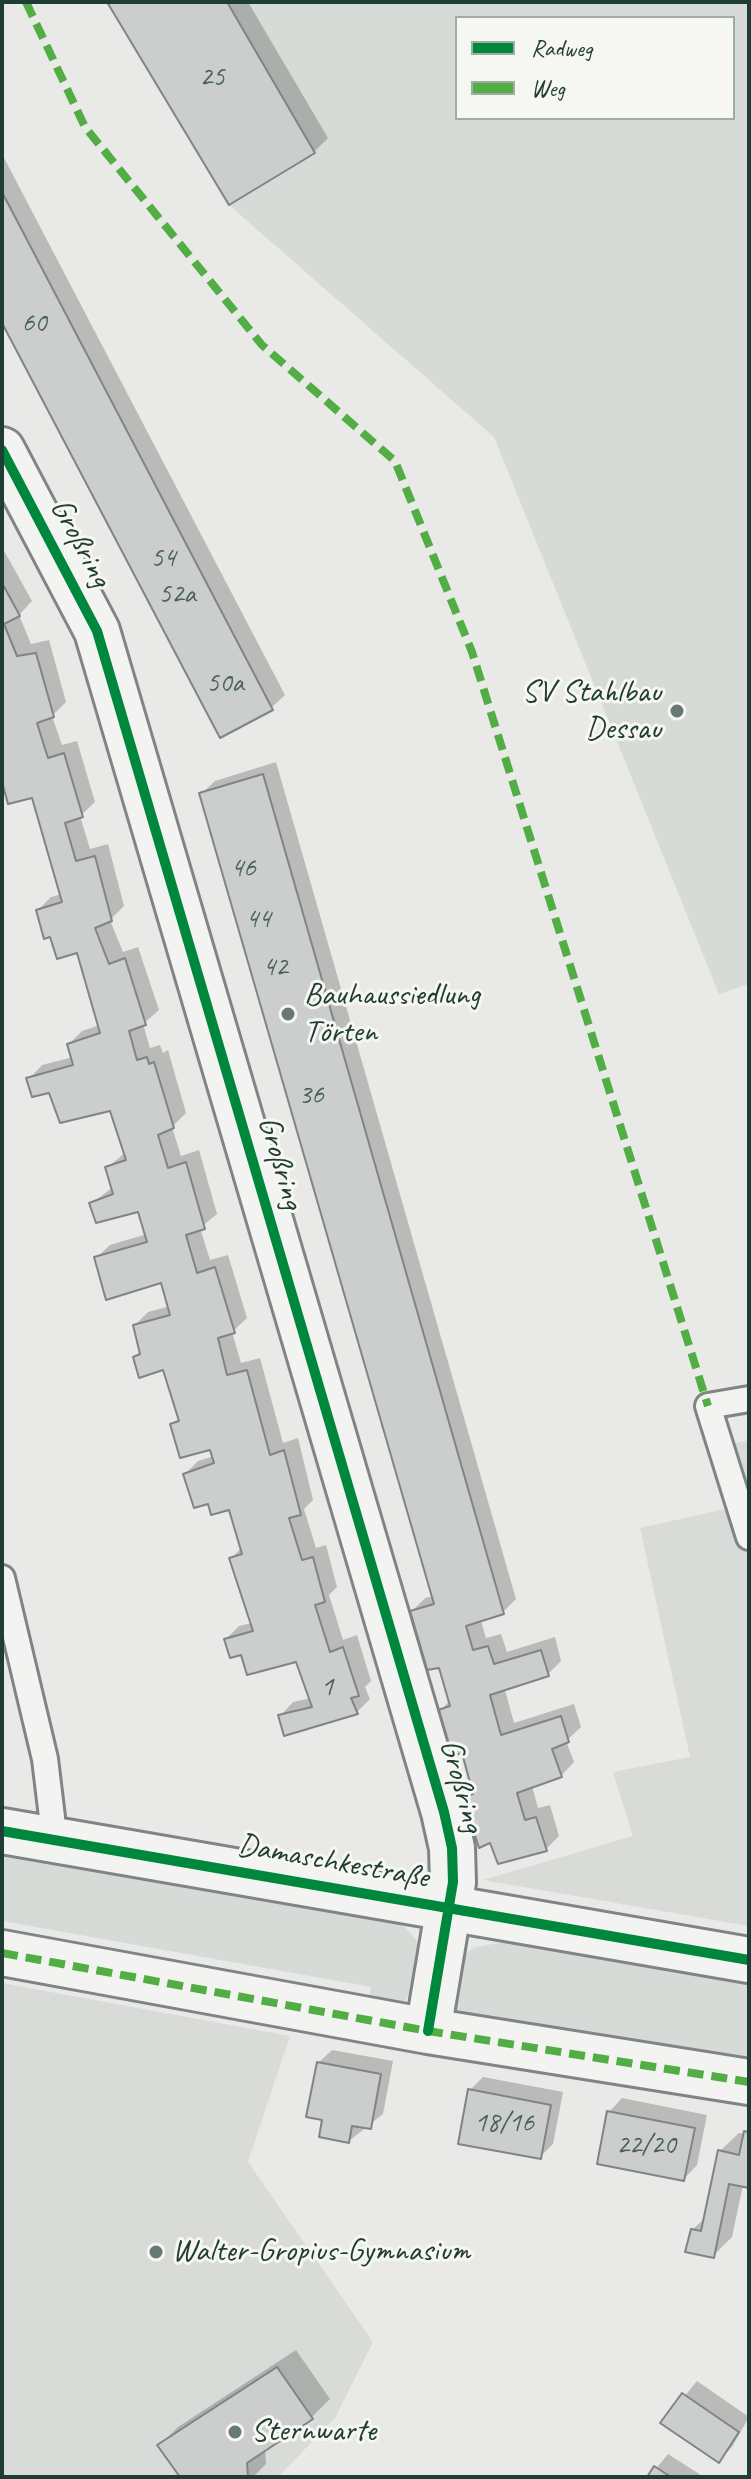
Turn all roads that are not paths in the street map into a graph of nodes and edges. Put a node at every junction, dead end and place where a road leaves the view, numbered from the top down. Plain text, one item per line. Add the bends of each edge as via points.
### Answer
1 (2, 450) edge
2 (749, 1399) edge
3 (749, 1537) edge
4 (2, 1578) edge
5 (2, 1831) edge
6 (49, 1838) junction
7 (448, 1909) junction
8 (2, 1953) edge
9 (749, 1960) edge
10 (428, 2031) junction
11 (749, 2082) edge

1 - 7 street, Großring via 97,631 444,1812 452,1848
2 - 3 lane via 708,1406
4 - 6 lane via 45,1759 52,1817
5 - 6 street, Damaschkestraße
6 - 7 street, Damaschkestraße
7 - 9 street, Damaschkestraße
7 - 10 street, Großring
8 - 10 street
10 - 11 street

